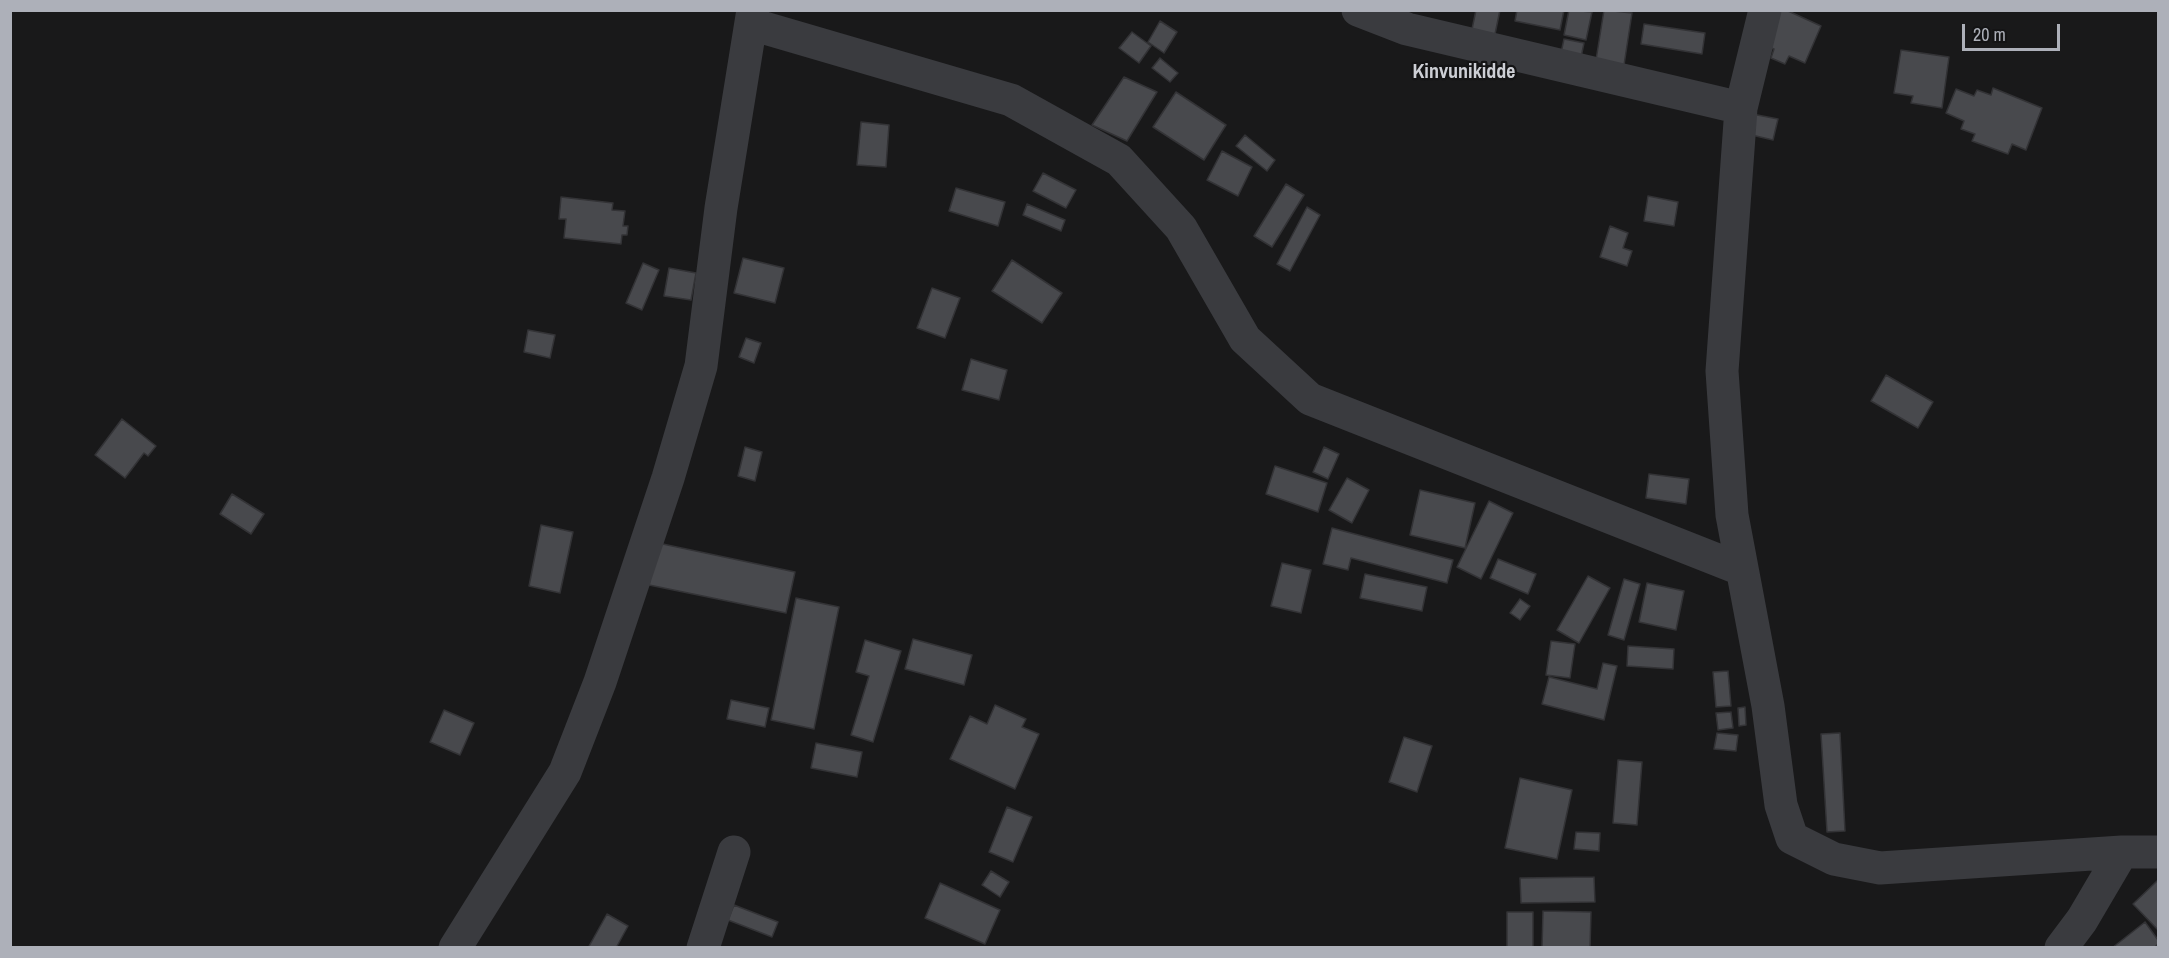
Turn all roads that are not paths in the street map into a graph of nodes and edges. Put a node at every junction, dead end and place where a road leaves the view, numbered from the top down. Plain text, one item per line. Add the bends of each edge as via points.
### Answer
1 (1358, 10) edge
2 (1765, 10) edge
3 (752, 17) edge
4 (1742, 108) junction
5 (1743, 574) junction
6 (734, 852) dead end
7 (2122, 852) junction
8 (2158, 852) edge
9 (454, 948) edge
10 (703, 948) edge
11 (2061, 948) edge

1 - 4 street via 1407,29
2 - 4 street
3 - 5 street via 1011,100 1119,160 1181,228 1245,339 1310,399 1738,568
3 - 9 street via 700,366 668,477 600,682 565,772
4 - 5 street via 1722,371 1732,515
5 - 7 street via 1768,706 1781,805 1792,838 1834,859 1880,868
6 - 10 street
7 - 8 street
7 - 11 street

